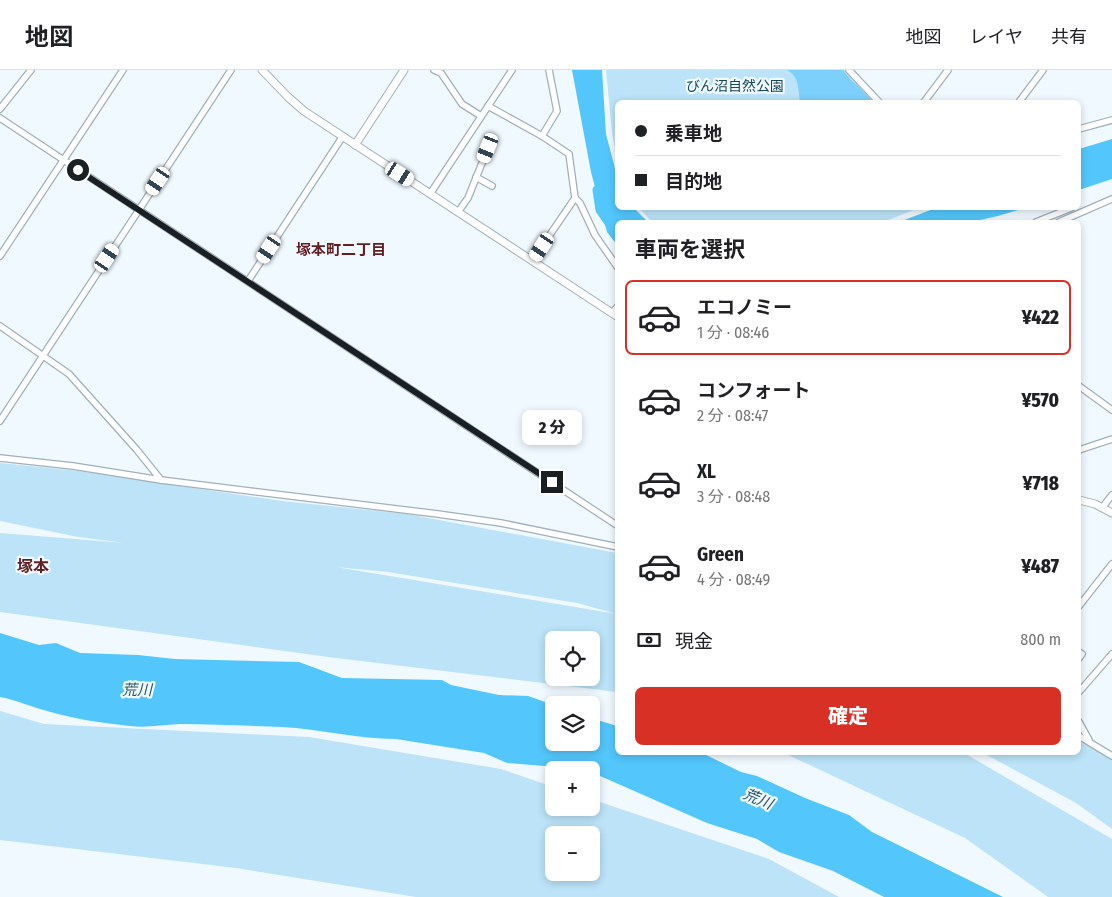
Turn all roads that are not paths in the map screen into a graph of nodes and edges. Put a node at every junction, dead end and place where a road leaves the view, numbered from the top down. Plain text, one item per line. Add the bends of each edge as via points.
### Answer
1 (31, 70) edge
2 (122, 70) edge
3 (231, 70) edge
4 (262, 70) edge
5 (404, 70) edge
6 (434, 70) edge
7 (512, 70) edge
8 (548, 70) edge
9 (849, 70) edge
10 (948, 70) edge
11 (1042, 70) edge
12 (877, 100) edge
13 (926, 100) edge
14 (1020, 100) edge
15 (488, 106) junction
16 (0, 108) edge
17 (481, 116) junction
18 (0, 118) edge
19 (1112, 120) edge
20 (1081, 128) edge
21 (343, 136) junction
22 (542, 136) junction
23 (355, 144) junction
24 (488, 148) dead end
25 (63, 160) junction
26 (476, 177) junction
27 (492, 186) dead end
28 (430, 194) junction
29 (575, 198) junction
30 (1112, 199) edge
31 (1081, 209) edge
32 (138, 210) junction
33 (1066, 210) edge
34 (1079, 210) edge
35 (458, 212) junction
36 (1041, 220) edge
37 (1062, 220) edge
38 (0, 256) edge
39 (532, 261) junction
40 (615, 264) edge
41 (248, 281) junction
42 (615, 315) edge
43 (0, 326) edge
44 (44, 355) junction
45 (1081, 387) edge
46 (1112, 410) edge
47 (0, 421) edge
48 (1112, 439) edge
49 (1081, 449) edge
50 (0, 458) edge
51 (160, 480) junction
52 (1112, 495) edge
53 (1081, 501) edge
54 (1102, 508) junction
55 (1112, 514) edge
56 (615, 524) edge
57 (615, 546) edge
58 (1111, 568) edge
59 (1081, 604) edge
60 (1112, 654) edge
61 (1081, 690) edge
62 (1081, 726) edge
63 (1081, 737) edge
64 (1090, 742) junction
65 (1112, 756) edge

1 - 16 street
2 - 25 street
3 - 32 street
4 - 21 street via 299,107
5 - 23 street
6 - 17 street via 442,73 462,104
7 - 15 street
8 - 22 street via 557,111
9 - 12 street
10 - 13 street
11 - 14 street
15 - 17 street
15 - 22 street
17 - 28 street
18 - 25 street
19 - 20 street
21 - 23 street
21 - 41 street
22 - 29 street via 569,154
23 - 28 street
24 - 26 street
25 - 32 street
25 - 38 street
26 - 27 street
26 - 35 street
28 - 35 street
29 - 39 street
29 - 40 street
30 - 31 street
32 - 41 street
32 - 44 street
33 - 36 street
34 - 37 street
35 - 39 street
39 - 42 street
41 - 56 street
43 - 44 street
44 - 47 street
44 - 51 street via 69,374
45 - 46 street
48 - 49 street
50 - 51 street via 77,466
51 - 57 street via 447,515
52 - 54 street
53 - 54 street
54 - 55 street
58 - 59 street
60 - 61 street
62 - 64 street
63 - 64 street
64 - 65 street

